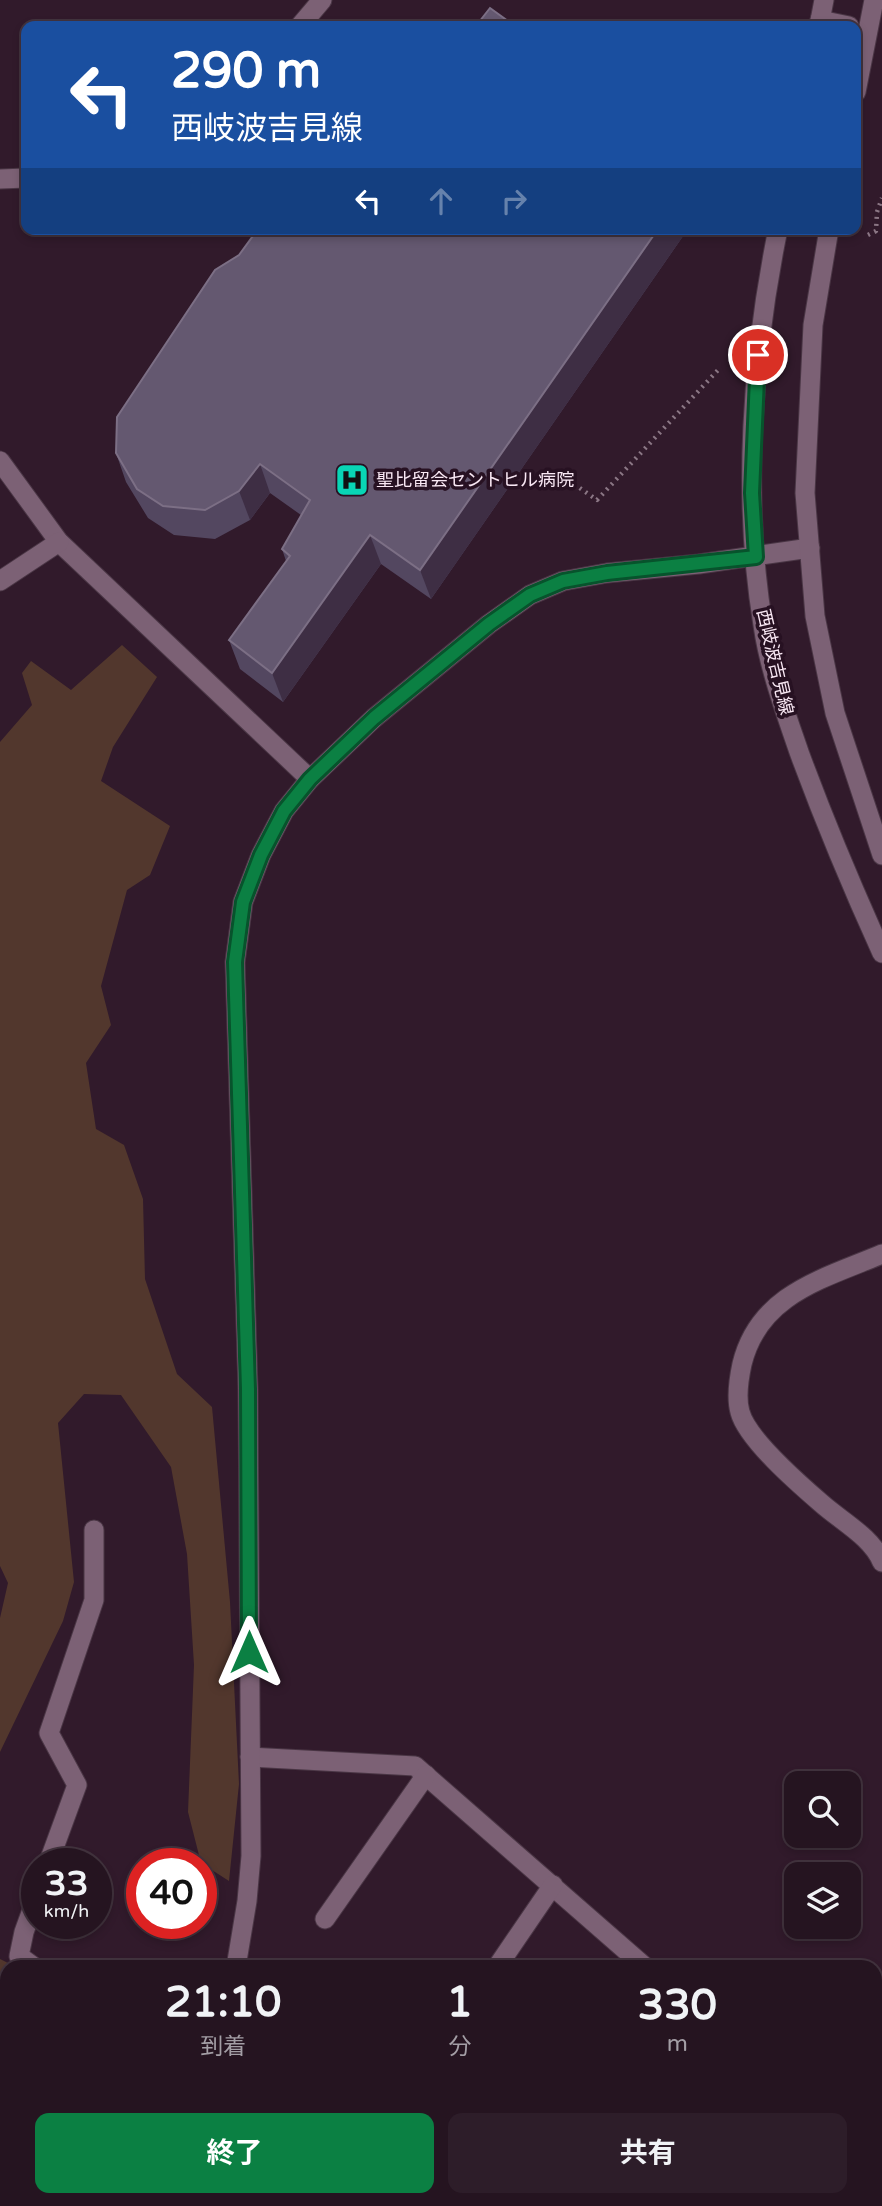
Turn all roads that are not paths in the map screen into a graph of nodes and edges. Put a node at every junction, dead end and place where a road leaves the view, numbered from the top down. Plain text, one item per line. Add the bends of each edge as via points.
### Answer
1 (323, 0) edge
2 (824, 0) edge
3 (874, 0) edge
4 (304, 21) edge
5 (819, 21) edge
6 (864, 29) edge
7 (861, 53) edge
8 (21, 178) edge
9 (0, 179) edge
10 (777, 235) edge
11 (828, 235) edge
12 (0, 461) edge
13 (59, 542) junction
14 (810, 548) junction
15 (756, 557) junction
16 (0, 581) edge
17 (310, 779) junction
18 (882, 855) edge
19 (882, 953) edge
20 (882, 1254) edge
21 (94, 1530) dead end
22 (882, 1562) edge
23 (250, 1757) junction
24 (426, 1775) junction
25 (54, 1848) edge
26 (553, 1885) junction
27 (325, 1919) dead end
28 (23, 1939) edge
29 (24, 1960) edge
30 (237, 1960) edge
31 (502, 1960) edge
32 (637, 1960) edge

1 - 4 street
2 - 5 street
3 - 6 street
6 - 7 street
8 - 9 street
10 - 15 street, 西岐波吉見線 via 758,355 752,493
11 - 14 street via 813,325 805,493
12 - 13 street
13 - 16 street
13 - 17 street
14 - 15 street
14 - 18 street via 815,616 835,713
15 - 17 street via 607,573 563,581 530,595 374,718
15 - 19 street, 西岐波吉見線 via 763,626 785,711 816,798
17 - 23 street via 284,811 261,855 243,902 235,962 248,1389
20 - 22 street via 784,1298 764,1317 752,1338 738,1379 740,1413 756,1440 877,1550
21 - 25 street via 94,1600 49,1733 77,1785
23 - 24 street via 415,1766
23 - 30 street via 251,1856
24 - 26 street
24 - 27 street
26 - 31 street
26 - 32 street
28 - 29 street via 19,1956

